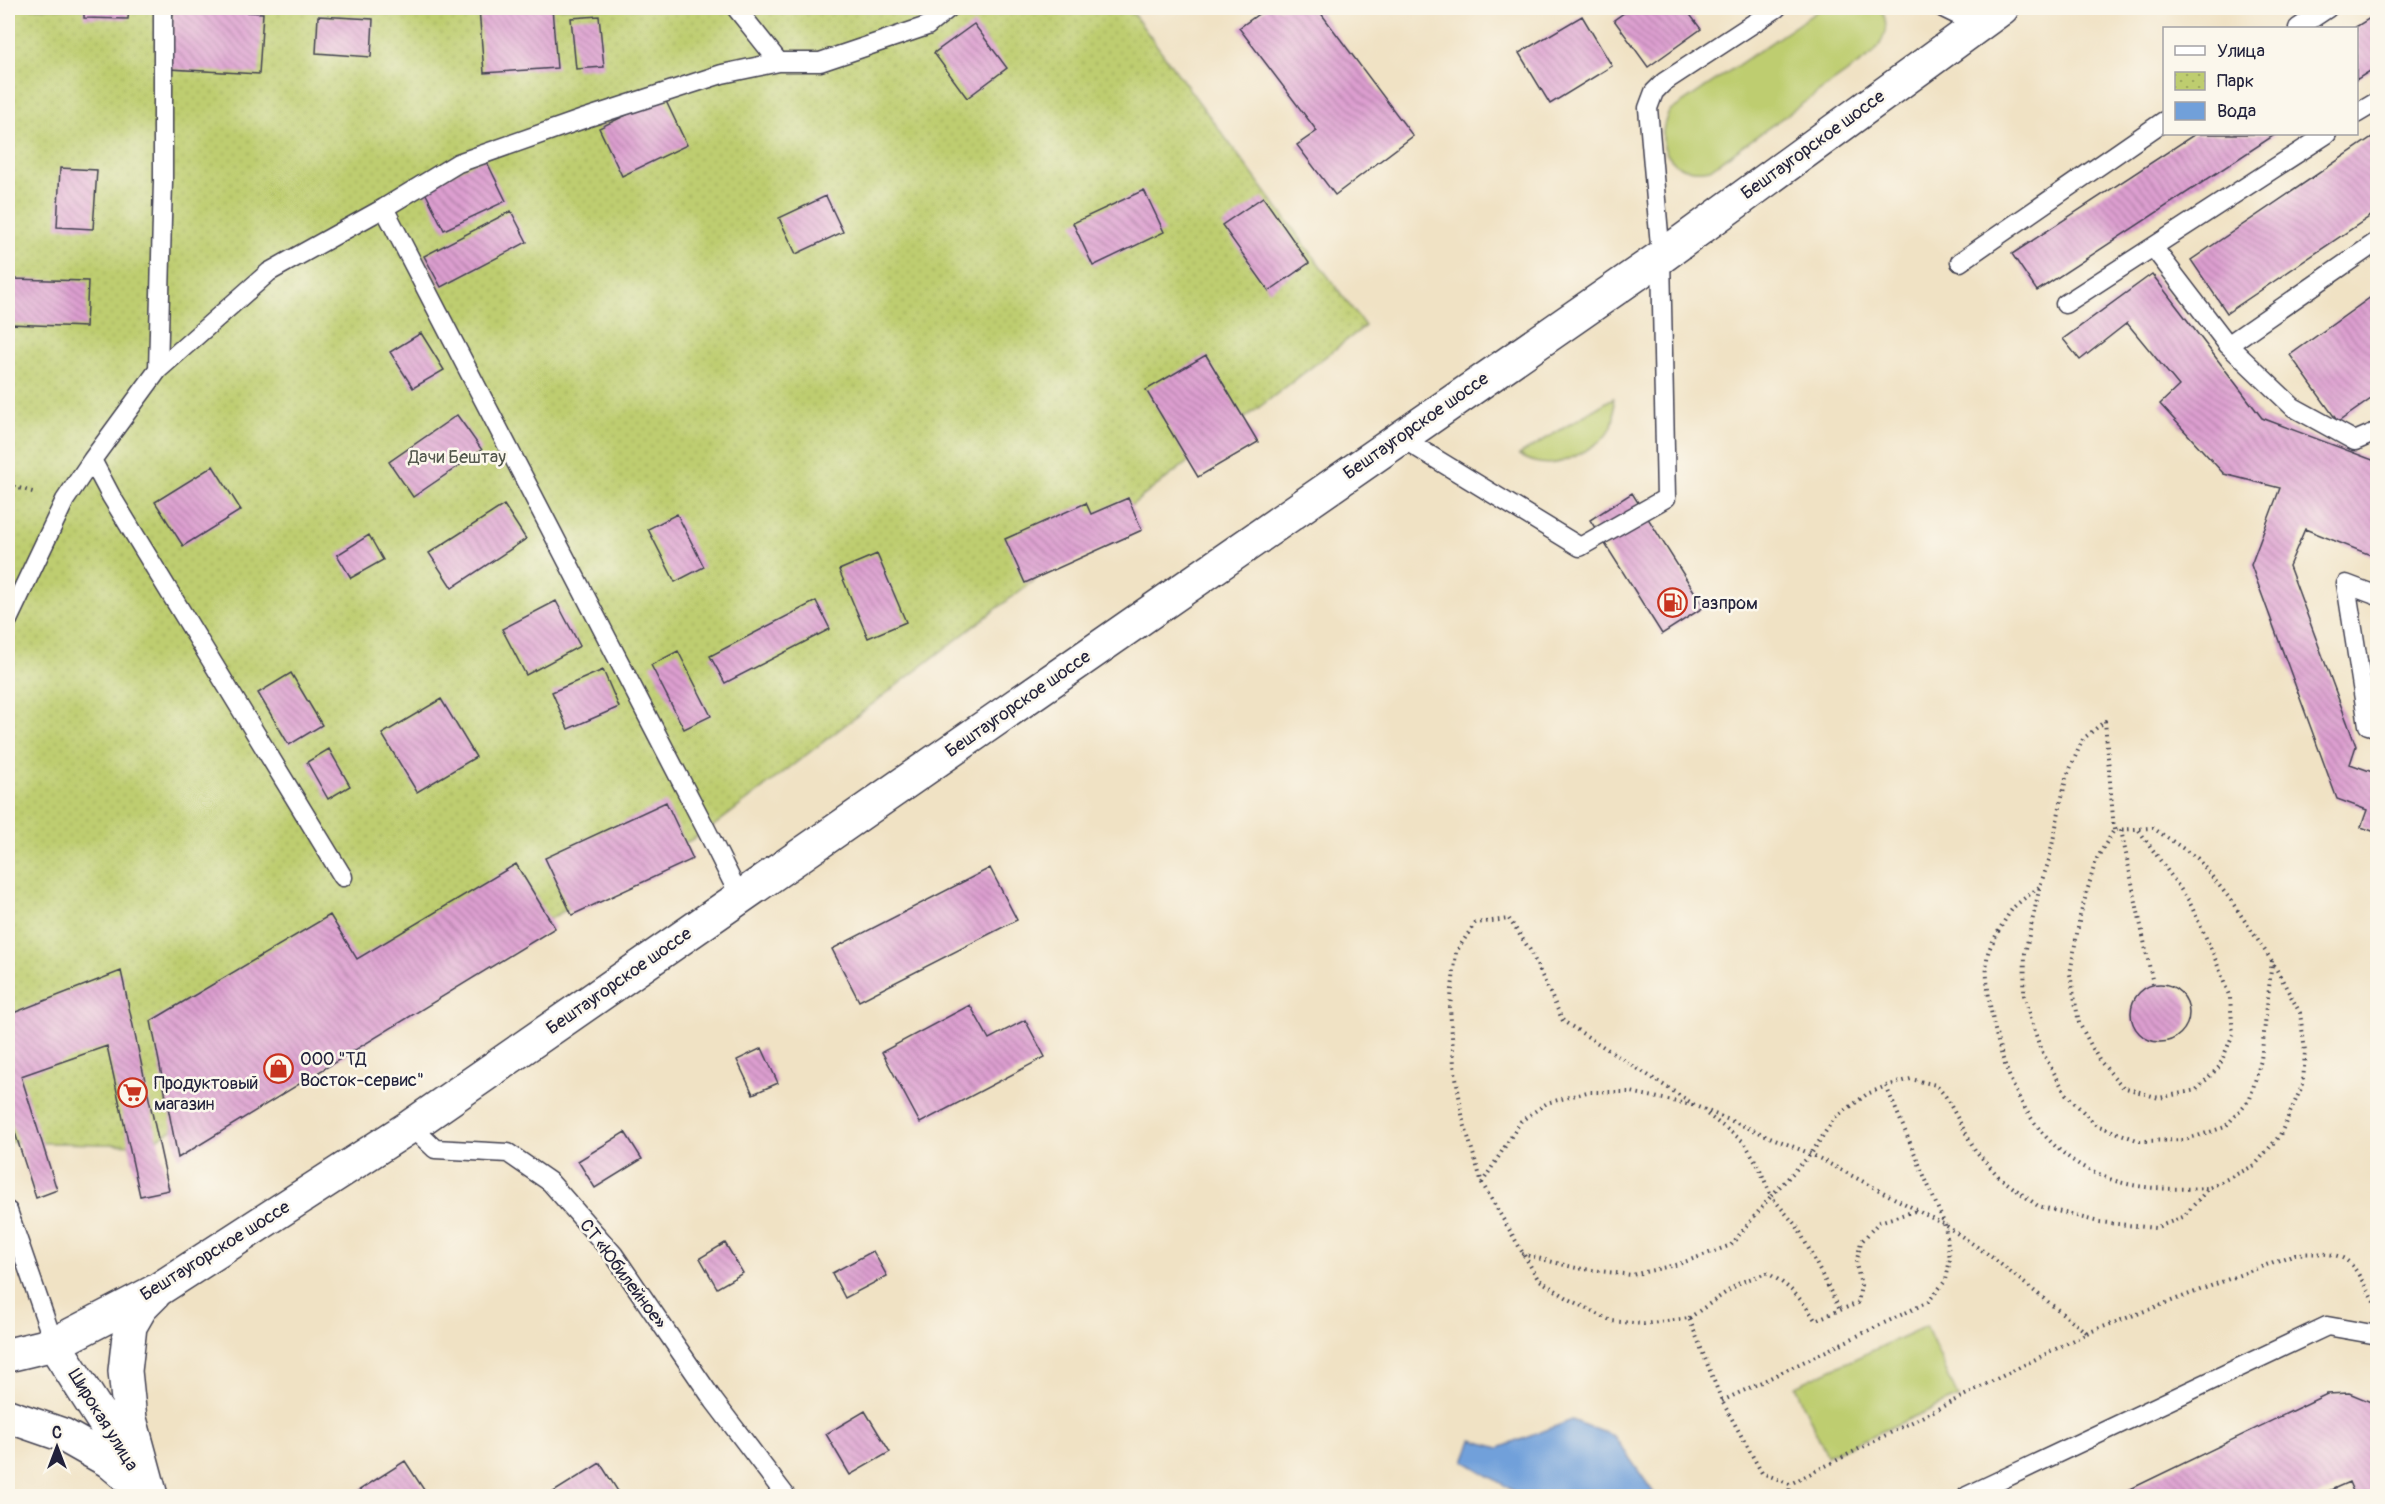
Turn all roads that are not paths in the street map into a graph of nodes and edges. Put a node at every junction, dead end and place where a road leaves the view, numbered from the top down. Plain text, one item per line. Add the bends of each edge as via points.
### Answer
1 (164, 8) edge
2 (736, 8) edge
3 (949, 8) edge
4 (1777, 8) edge
5 (1943, 8) edge
6 (2328, 8) edge
7 (1990, 16) edge
8 (2300, 27) edge
9 (778, 62) junction
10 (2378, 101) edge
11 (2358, 113) edge
12 (2163, 122) edge
13 (2325, 135) edge
14 (384, 208) junction
15 (2378, 241) edge
16 (2153, 247) junction
17 (1660, 257) junction
18 (1960, 262) dead end
19 (2065, 304) dead end
20 (2228, 345) junction
21 (158, 370) junction
22 (2378, 431) edge
23 (1400, 437) junction
24 (92, 460) junction
25 (2378, 596) edge
26 (8, 620) edge
27 (2378, 728) edge
28 (343, 877) dead end
29 (740, 897) junction
30 (411, 1126) junction
31 (8, 1211) edge
32 (156, 1291) junction
33 (2378, 1335) edge
34 (54, 1344) junction
35 (8, 1355) edge
36 (8, 1416) edge
37 (152, 1496) edge
38 (786, 1497) edge
39 (1967, 1497) edge

1 - 21 lane
2 - 9 lane
3 - 9 lane via 927,26 820,62
4 - 17 lane via 1654,92 1648,108
5 - 7 lane
6 - 8 lane
7 - 17 main road, Бештаугорское шоссе
9 - 14 lane via 722,75 458,163
10 - 11 lane
12 - 18 lane
13 - 16 lane
14 - 21 lane via 269,272
14 - 29 lane
15 - 20 lane
16 - 19 lane
16 - 20 lane
17 - 23 main road, Бештаугорское шоссе
17 - 23 lane via 1666,498 1580,547
20 - 22 lane via 2293,407 2355,441
21 - 24 lane
23 - 29 main road, Бештаугорское шоссе
24 - 26 lane via 65,500
24 - 28 lane
25 - 27 lane via 2346,584 2368,725
29 - 30 main road, Бештаугорское шоссе
30 - 32 main road, Бештаугорское шоссе
30 - 38 lane, СТ «Юбилейное» via 435,1149 508,1153 550,1182 614,1255 714,1401
31 - 34 lane
32 - 34 main road, Бештаугорское шоссе
32 - 37 main road via 141,1306 130,1326 125,1371 130,1419
33 - 39 lane via 2327,1326
34 - 35 main road, Бештаугорское шоссе
34 - 37 main road, Широкая улица
36 - 37 main road via 63,1435 109,1461

